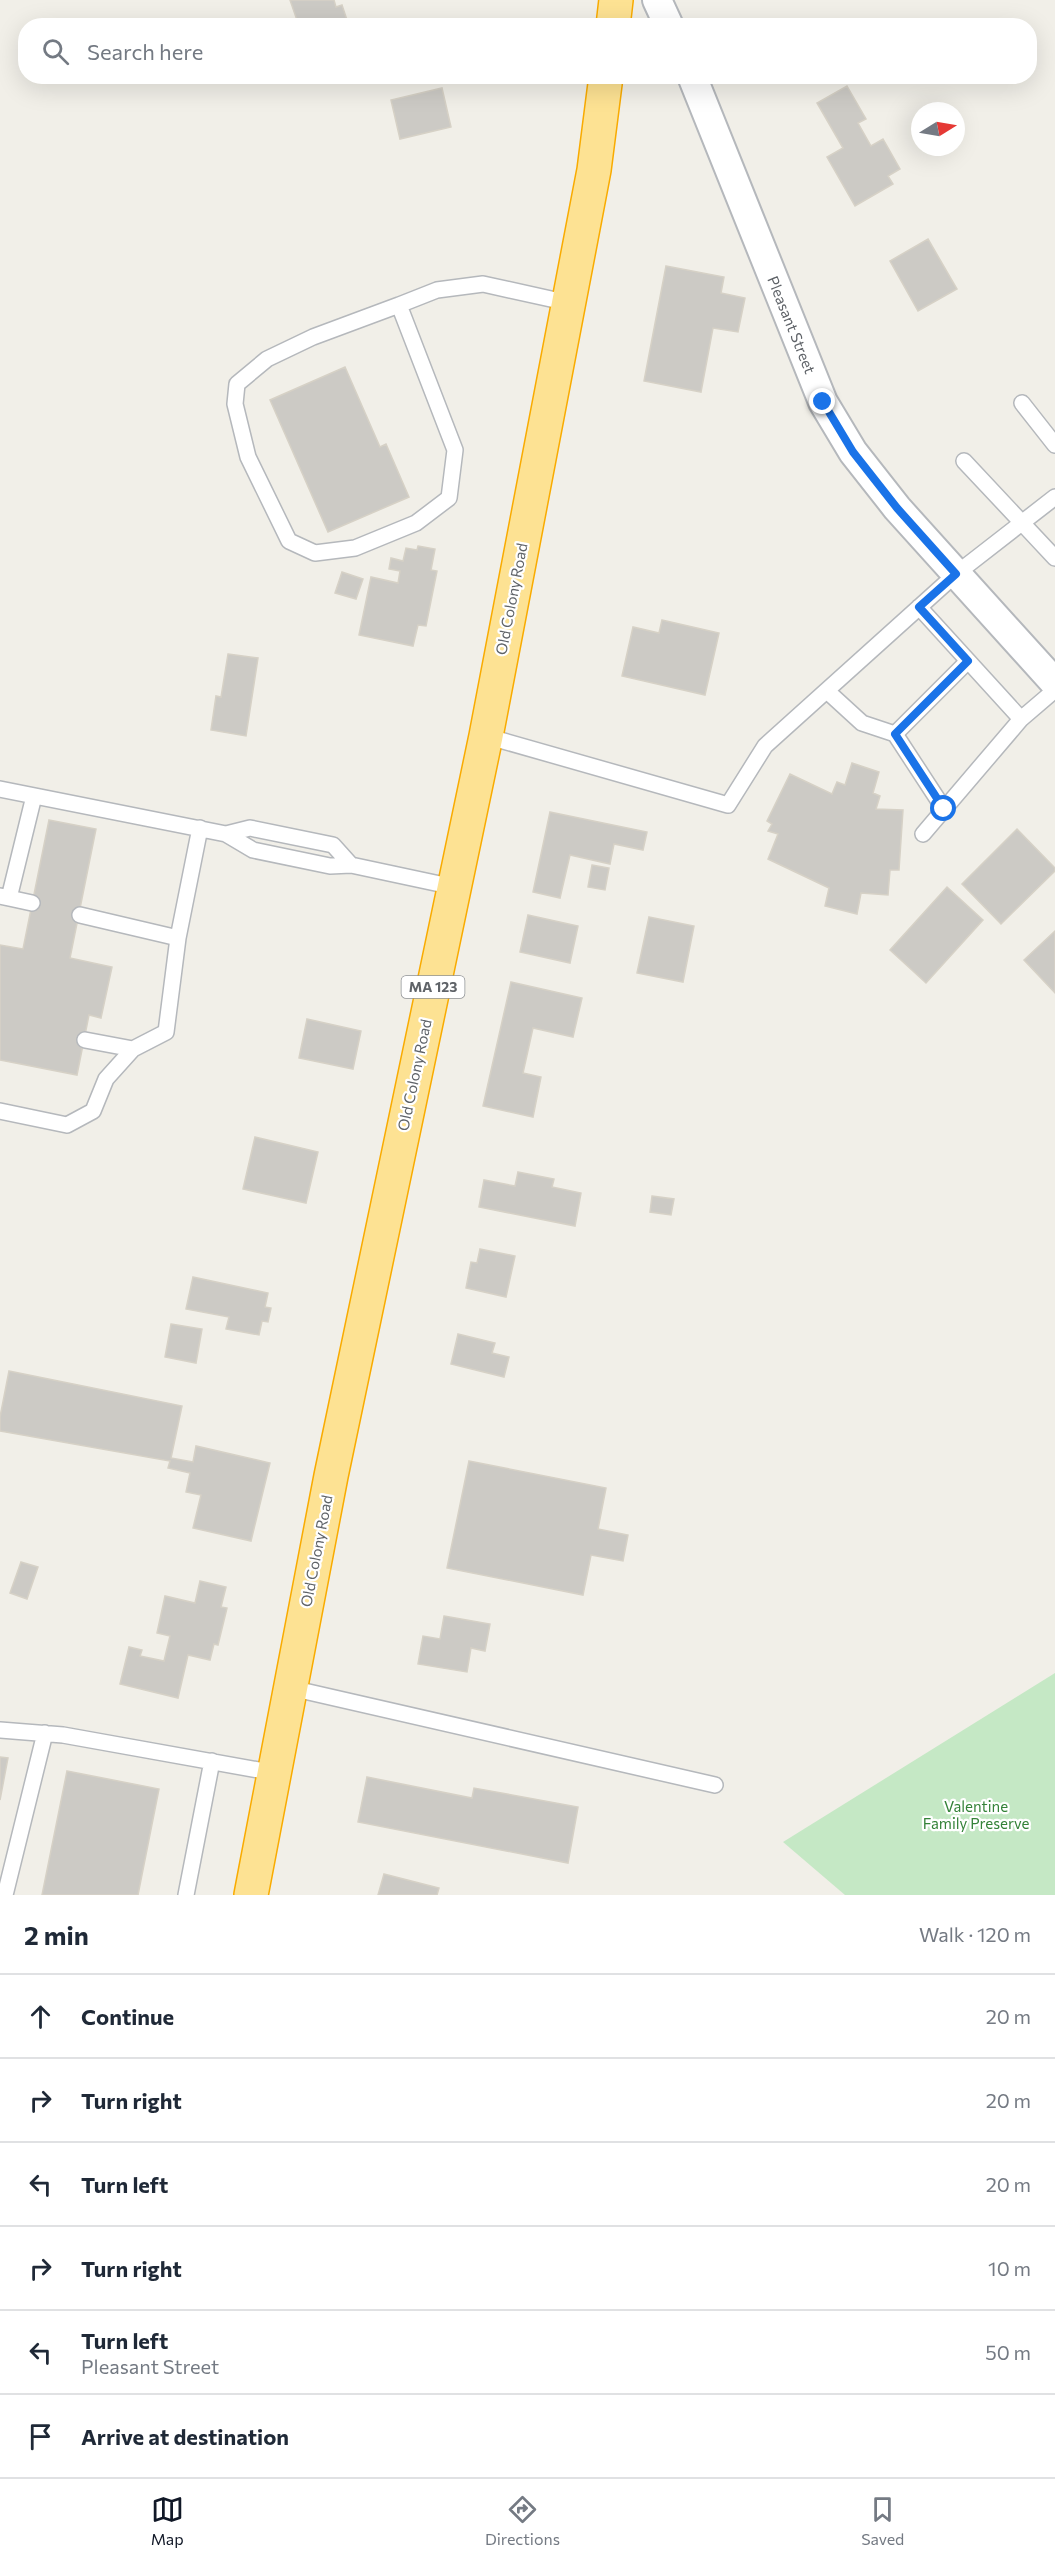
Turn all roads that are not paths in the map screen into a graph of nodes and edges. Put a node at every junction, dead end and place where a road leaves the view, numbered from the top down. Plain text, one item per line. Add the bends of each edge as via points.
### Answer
1 (616, 0) edge
2 (657, 0) edge
3 (614, 18) edge
4 (665, 18) edge
5 (605, 84) edge
6 (695, 84) edge
7 (569, 303) junction
8 (399, 305) junction
9 (1022, 403) dead end
10 (1055, 446) edge
11 (964, 461) dead end
12 (1055, 497) edge
13 (1022, 523) junction
14 (1055, 558) edge
15 (956, 574) junction
16 (919, 607) junction
17 (968, 661) junction
18 (1055, 683) edge
19 (1055, 690) edge
20 (826, 691) junction
21 (1021, 719) junction
22 (895, 734) junction
23 (486, 736) junction
24 (0, 789) edge
25 (34, 796) junction
26 (944, 809) junction
27 (200, 828) junction
28 (226, 834) junction
29 (923, 834) dead end
30 (351, 865) junction
31 (454, 886) junction
32 (4, 897) edge
33 (32, 903) dead end
34 (81, 915) dead end
35 (178, 938) junction
36 (85, 1040) dead end
37 (134, 1048) junction
38 (0, 1111) edge
39 (291, 1688) junction
40 (0, 1730) edge
41 (45, 1733) junction
42 (212, 1761) junction
43 (275, 1773) junction
44 (715, 1785) dead end
45 (5, 1895) edge
46 (186, 1895) edge
47 (251, 1895) edge

1 - 3 highway
2 - 4 street
5 - 7 highway, Old Colony Road / MA 123 via 594,170
6 - 15 street, Pleasant Street via 823,402 859,460
7 - 8 lane via 483,284 437,290
7 - 23 highway, Old Colony Road / MA 123
8 - 8 lane via 267,359 237,384 235,404 248,458 289,542 315,554 355,548 416,523 449,498 455,450
9 - 10 lane
11 - 13 lane
12 - 13 lane
13 - 14 lane
13 - 15 lane
15 - 16 lane
15 - 18 street, Pleasant Street
16 - 17 lane
16 - 20 lane
17 - 21 lane
17 - 22 lane
19 - 21 lane
20 - 22 lane via 862,723
20 - 23 lane via 765,746 728,806
21 - 26 lane
22 - 26 lane
23 - 31 highway, Old Colony Road / MA 123
24 - 25 lane
25 - 27 lane
25 - 32 lane
26 - 29 lane
27 - 28 lane
27 - 35 lane
28 - 30 lane via 253,850 330,866
28 - 30 lane via 250,828 333,845
30 - 31 lane
31 - 39 highway, Old Colony Road / MA 123
32 - 33 lane
34 - 35 lane
35 - 37 lane via 166,1032
36 - 37 lane
37 - 38 lane via 106,1079 93,1111 67,1125
39 - 43 highway, Old Colony Road / MA 123
39 - 44 lane
40 - 41 lane
41 - 42 lane
41 - 45 lane
42 - 43 lane
42 - 46 lane
43 - 47 highway, Old Colony Road / MA 123

